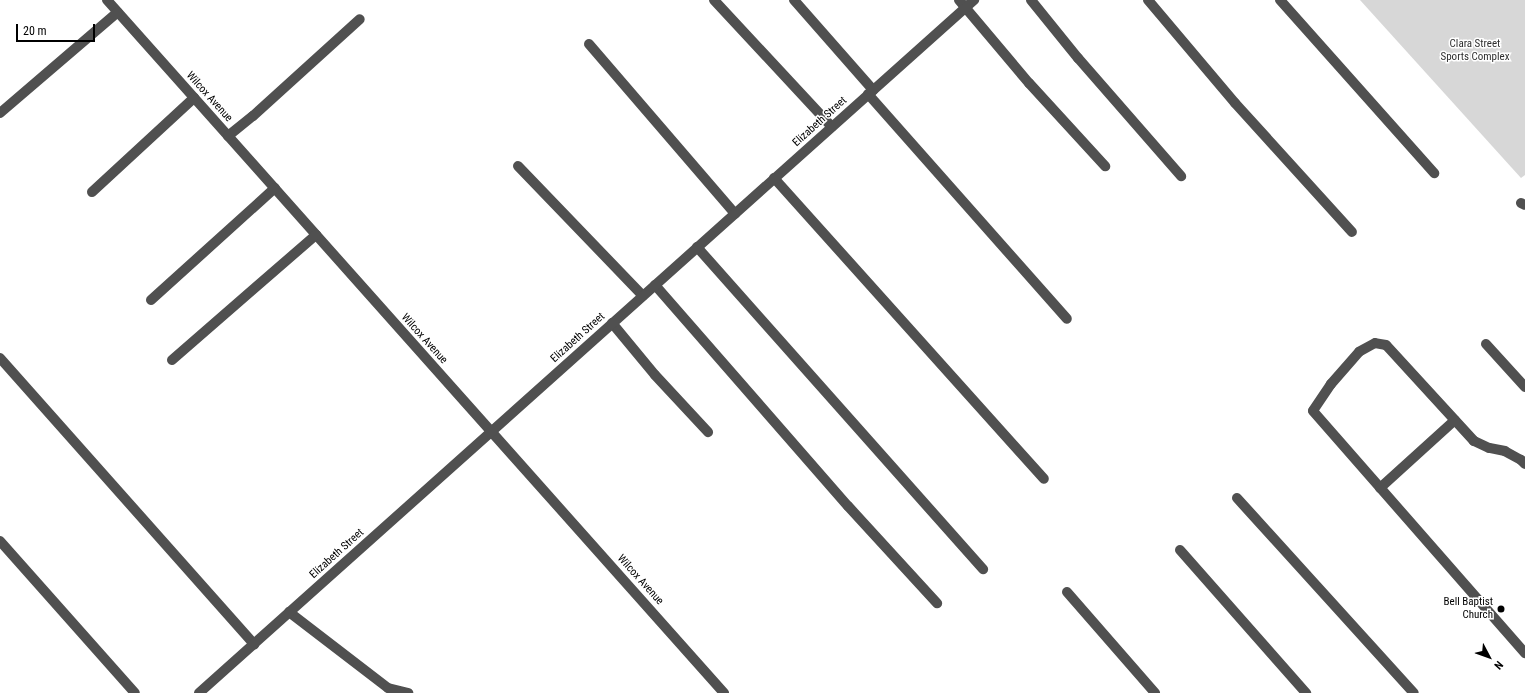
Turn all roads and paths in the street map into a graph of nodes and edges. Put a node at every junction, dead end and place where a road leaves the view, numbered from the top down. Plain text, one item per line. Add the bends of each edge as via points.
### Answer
1 (106, 0) edge
2 (714, 0) edge
3 (794, 0) edge
4 (974, 0) edge
5 (1031, 0) edge
6 (1148, 0) edge
7 (1280, 0) edge
8 (962, 4) edge
9 (118, 12) junction
10 (360, 19) dead end
11 (589, 44) dead end
12 (871, 92) junction
13 (194, 98) junction
14 (0, 113) edge
15 (832, 127) junction
16 (228, 136) junction
17 (518, 166) dead end
18 (1105, 166) dead end
19 (1434, 173) dead end
20 (1181, 176) dead end
21 (774, 178) junction
22 (275, 188) junction
23 (92, 192) dead end
24 (735, 214) junction
25 (1352, 232) dead end
26 (316, 235) junction
27 (697, 247) junction
28 (655, 285) junction
29 (643, 296) junction
30 (151, 300) dead end
31 (1067, 319) dead end
32 (612, 323) junction
33 (1486, 344) dead end
34 (0, 358) edge
35 (172, 360) dead end
36 (1525, 387) edge
37 (1456, 420) junction
38 (491, 431) junction
39 (708, 432) dead end
40 (1525, 464) edge
41 (1044, 480) dead end
42 (1380, 488) junction
43 (1237, 498) dead end
44 (0, 541) edge
45 (1180, 550) dead end
46 (983, 569) dead end
47 (1066, 592) dead end
48 (937, 603) dead end
49 (289, 612) junction
50 (254, 644) junction
51 (1525, 653) edge
52 (135, 693) edge
53 (198, 693) edge
54 (408, 693) edge
55 (724, 693) edge
56 (1155, 693) edge
57 (1306, 693) edge
58 (1414, 693) edge

1 - 9 street, Wilcox Avenue
2 - 15 street
3 - 12 street
4 - 8 street, Elizabeth Street
5 - 20 street
6 - 25 street via 1235,103
7 - 19 street
8 - 12 street, Elizabeth Street
8 - 18 street via 1029,83
9 - 13 street, Wilcox Avenue
9 - 14 street
10 - 16 street
11 - 24 street
12 - 15 street, Elizabeth Street
12 - 31 street
13 - 16 street, Wilcox Avenue
13 - 23 street
15 - 21 street, Elizabeth Street
16 - 22 street, Wilcox Avenue
17 - 29 street
21 - 24 street, Elizabeth Street
21 - 41 street
22 - 26 street, Wilcox Avenue
22 - 30 street
24 - 27 street, Elizabeth Street
26 - 35 street
26 - 38 street, Wilcox Avenue
27 - 28 street, Elizabeth Street
27 - 46 street
28 - 29 street, Elizabeth Street
28 - 48 street via 848,506
29 - 32 street, Elizabeth Street
32 - 38 street, Elizabeth Street
32 - 39 street via 655,375
33 - 36 street
34 - 50 street
37 - 40 street via 1474,441 1489,448 1505,451
37 - 42 street
37 - 42 street via 1386,345 1375,343 1359,352 1331,384 1313,411
38 - 49 street, Elizabeth Street
38 - 55 street, Wilcox Avenue
42 - 51 street
43 - 58 street
44 - 52 street
45 - 57 street
47 - 56 street
49 - 50 street, Elizabeth Street
49 - 54 street via 388,688
50 - 53 street, Elizabeth Street

